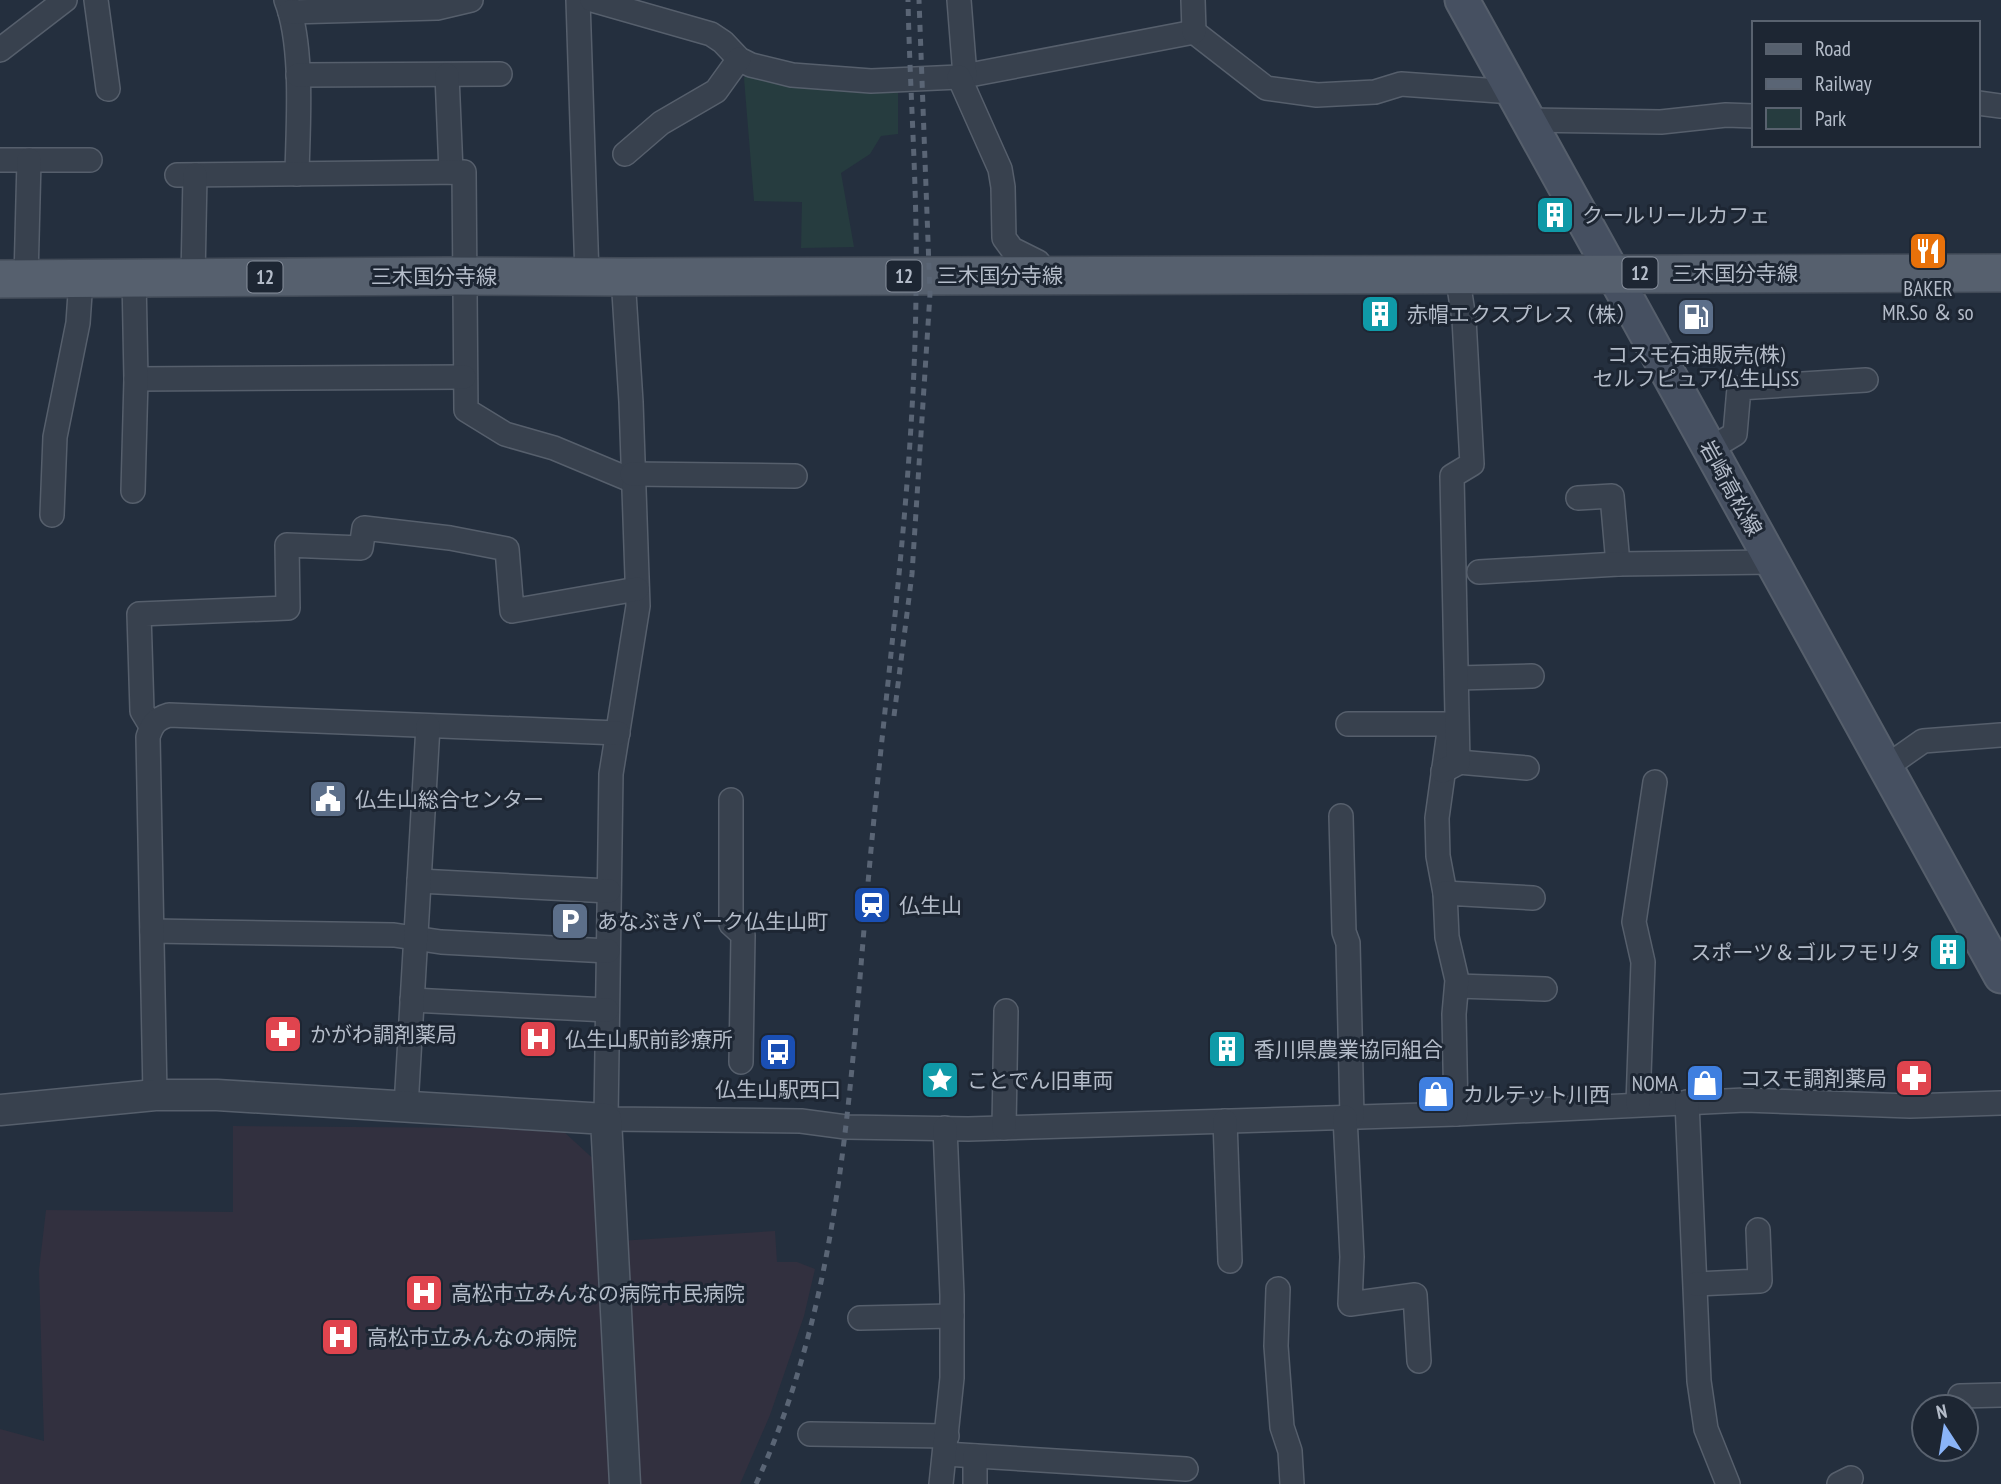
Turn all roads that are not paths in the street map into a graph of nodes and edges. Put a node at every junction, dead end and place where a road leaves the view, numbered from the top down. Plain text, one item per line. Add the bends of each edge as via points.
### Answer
1 (65, 0) edge
2 (96, 0) edge
3 (471, 0) edge
4 (578, 0) edge
5 (592, 0) edge
6 (959, 0) edge
7 (1193, 0) edge
8 (1462, 0) edge
9 (390, 5) edge
10 (288, 6) edge
11 (1194, 32) junction
12 (0, 50) edge
13 (739, 59) junction
14 (500, 74) dead end
15 (298, 75) junction
16 (447, 75) junction
17 (962, 77) junction
18 (108, 89) dead end
19 (1980, 103) edge
20 (1521, 106) junction
21 (2001, 106) edge
22 (1752, 116) edge
23 (625, 154) dead end
24 (0, 160) edge
25 (29, 160) junction
26 (90, 160) dead end
27 (451, 172) junction
28 (297, 174) junction
29 (1613, 273) junction
30 (2001, 273) edge
31 (1457, 274) junction
32 (1047, 275) junction
33 (465, 276) junction
34 (587, 276) junction
35 (623, 277) junction
36 (134, 278) junction
37 (193, 278) junction
38 (13, 279) edge
39 (81, 279) junction
40 (464, 377) junction
41 (136, 379) junction
42 (1866, 380) dead end
43 (1710, 449) junction
44 (795, 476) dead end
45 (632, 478) junction
46 (133, 491) dead end
47 (1578, 498) dead end
48 (52, 515) dead end
49 (1773, 562) junction
50 (1618, 564) junction
51 (1479, 572) dead end
52 (637, 589) junction
53 (1532, 676) dead end
54 (1457, 678) junction
55 (1348, 724) dead end
56 (151, 726) junction
57 (428, 726) junction
58 (618, 733) junction
59 (2001, 735) edge
60 (1450, 766) junction
61 (1886, 767) junction
62 (1527, 768) dead end
63 (1655, 782) dead end
64 (732, 800) dead end
65 (1341, 816) dead end
66 (419, 881) junction
67 (608, 891) junction
68 (1445, 893) junction
69 (1533, 898) dead end
70 (152, 931) junction
71 (416, 939) junction
72 (608, 951) junction
73 (2001, 976) edge
74 (1457, 986) junction
75 (1545, 989) dead end
76 (412, 1000) junction
77 (607, 1010) junction
78 (1006, 1011) dead end
79 (741, 1062) dead end
80 (155, 1095) junction
81 (1687, 1102) junction
82 (2001, 1103) edge
83 (1639, 1104) junction
84 (406, 1107) junction
85 (0, 1110) edge
86 (1456, 1114) junction
87 (1348, 1117) junction
88 (606, 1119) junction
89 (1225, 1121) junction
90 (945, 1128) junction
91 (1004, 1128) junction
92 (1758, 1230) dead end
93 (1230, 1261) dead end
94 (1696, 1284) junction
95 (1278, 1289) dead end
96 (952, 1316) junction
97 (860, 1318) dead end
98 (1419, 1361) dead end
99 (2001, 1395) edge
100 (1980, 1396) edge
101 (810, 1434) dead end
102 (946, 1445) junction
103 (975, 1456) junction
104 (1186, 1469) dead end
105 (625, 1484) edge
106 (941, 1484) edge
107 (975, 1484) edge
108 (1292, 1484) edge
109 (1728, 1484) edge

1 - 12 street
2 - 18 street
3 - 9 street via 437,8
4 - 34 street
5 - 13 street via 711,34
6 - 17 street
7 - 11 street
8 - 20 main road, 岩崎高松線
9 - 10 street
10 - 15 street
11 - 17 street
11 - 20 street via 1266,88 1317,95 1375,92 1401,84
13 - 17 street via 792,75 871,81
13 - 23 street via 716,91 661,123
14 - 16 street
15 - 16 street
15 - 28 street
16 - 27 street
17 - 32 street via 1000,169 1004,239 1012,249 1038,262
19 - 21 street
20 - 22 street via 1661,122
20 - 29 main road, 岩崎高松線
24 - 25 street
25 - 26 street
25 - 38 street
27 - 28 street
27 - 33 street via 464,172
28 - 37 street via 186,175
29 - 30 main road, 三木国分寺線 / 12
29 - 31 main road, 三木国分寺線 / 12
29 - 43 main road, 岩崎高松線
31 - 32 main road, 三木国分寺線 / 12
31 - 54 street via 1472,464 1452,476
32 - 35 main road, 三木国分寺線 / 12
33 - 34 main road, 三木国分寺線 / 12
33 - 37 main road, 三木国分寺線 / 12
33 - 40 street
34 - 35 main road, 三木国分寺線 / 12
35 - 45 street
36 - 37 main road, 三木国分寺線 / 12
36 - 39 main road, 三木国分寺線 / 12
36 - 41 street
38 - 39 main road, 三木国分寺線 / 12
39 - 48 street via 78,323 55,437
40 - 41 street
40 - 45 street via 466,411 505,434
41 - 46 street
42 - 43 street via 1739,388 1735,435
43 - 49 main road, 岩崎高松線
44 - 45 street
45 - 52 street
47 - 50 street via 1612,496
49 - 50 street
49 - 61 main road, 岩崎高松線
50 - 51 street
52 - 56 street via 512,611 507,549 364,528 361,548 287,545 288,608 139,614 142,711
52 - 58 street
53 - 54 street
54 - 60 street
55 - 60 street via 1450,724
56 - 57 street via 169,715
56 - 70 street
57 - 58 street
57 - 66 street
58 - 67 street via 611,775
59 - 61 street via 1923,741
60 - 62 street
60 - 68 street via 1437,818
61 - 73 main road, 岩崎高松線
63 - 83 street via 1634,922 1643,962
64 - 79 street via 731,924 743,935
65 - 87 street via 1348,943
66 - 67 street
66 - 71 street
67 - 72 street
68 - 69 street
68 - 74 street via 1447,937
70 - 71 street
70 - 80 street
71 - 72 street
71 - 76 street
72 - 77 street
74 - 75 street
74 - 86 street
76 - 77 street
76 - 84 street
77 - 88 street
78 - 91 street
80 - 84 street
80 - 85 street
81 - 82 street
81 - 83 street
81 - 94 street
83 - 86 street
84 - 88 street
86 - 87 street
87 - 89 street
87 - 98 street via 1350,1304 1415,1295
88 - 90 street
88 - 105 street
89 - 91 street
89 - 93 street
90 - 91 street
90 - 96 street
92 - 94 street via 1760,1281
94 - 109 street via 1699,1381 1706,1429
95 - 108 street via 1276,1346
96 - 97 street
96 - 102 street
99 - 100 street
101 - 102 street
102 - 103 street
102 - 106 street
103 - 104 street
103 - 107 street

